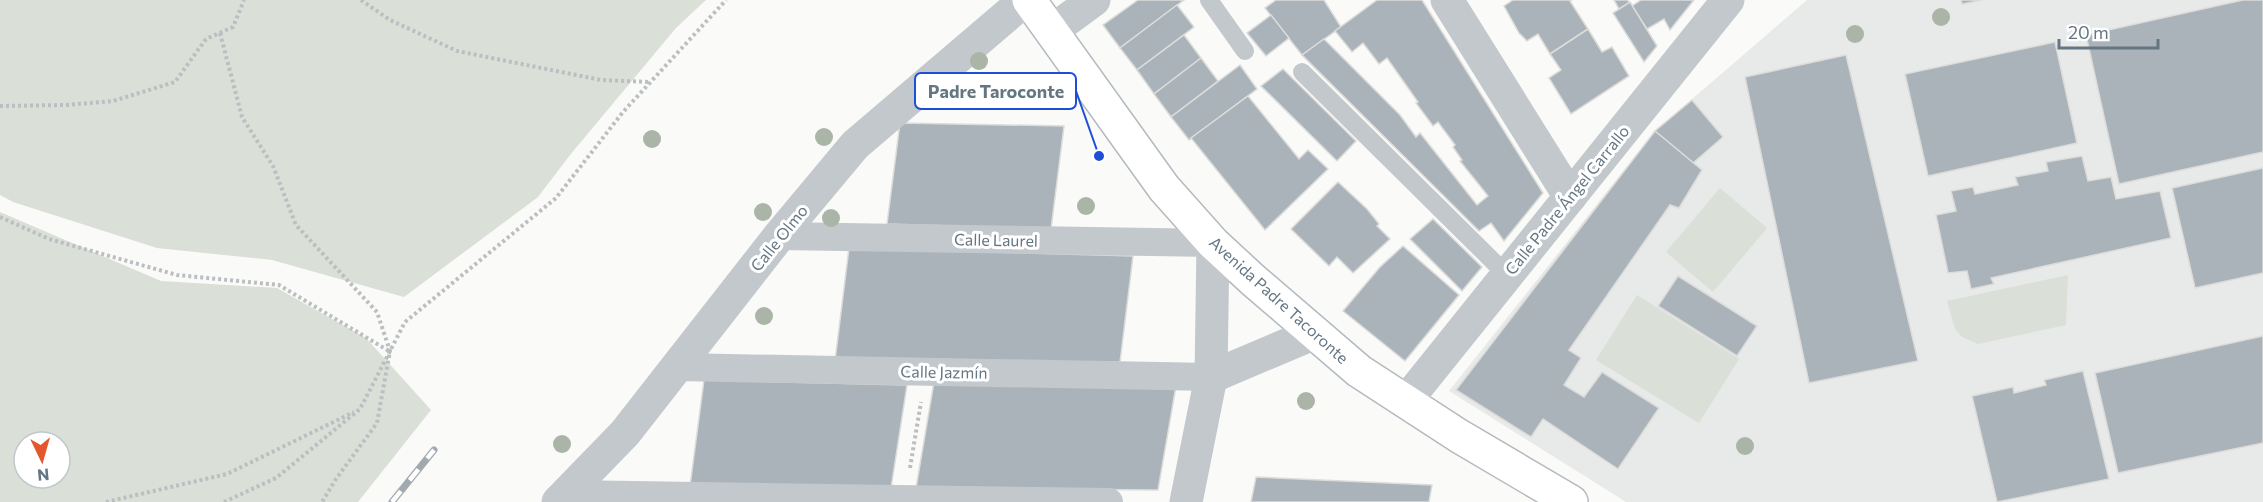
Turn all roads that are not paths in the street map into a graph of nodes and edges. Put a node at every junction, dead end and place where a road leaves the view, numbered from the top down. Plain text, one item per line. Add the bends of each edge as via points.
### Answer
1 (1027, 0) edge
2 (1094, 0) edge
3 (1209, 0) edge
4 (1447, 0) edge
5 (1728, 0) edge
6 (1053, 30) junction
7 (1245, 51) dead end
8 (1302, 72) dead end
9 (1570, 197) junction
10 (779, 236) junction
11 (1213, 243) junction
12 (1507, 275) junction
13 (1315, 333) junction
14 (677, 367) junction
15 (1211, 377) junction
16 (1406, 401) junction
17 (562, 498) edge
18 (1109, 502) edge
19 (1186, 502) edge
20 (1571, 502) edge

1 - 6 main road, Avenida Padre Tacoronte
1 - 10 street, Calle Olmo via 855,145
2 - 6 street
3 - 7 lane
4 - 9 street
5 - 9 street, Calle Padre Ángel Carrallo
6 - 11 main road, Avenida Padre Tacoronte via 1164,188
8 - 12 lane
9 - 12 street, Calle Padre Ángel Carrallo
10 - 11 street, Calle Laurel
10 - 14 street, Calle Olmo
11 - 13 main road, Avenida Padre Tacoronte
11 - 15 street
12 - 16 street, Calle Padre Ángel Carrallo
13 - 15 street
13 - 16 main road, Avenida Padre Tacoronte via 1359,371
14 - 15 street, Calle Jazmín
14 - 17 street, Calle Olmo via 625,433
15 - 19 street
16 - 20 main road, Avenida Padre Tacoronte
17 - 18 street

